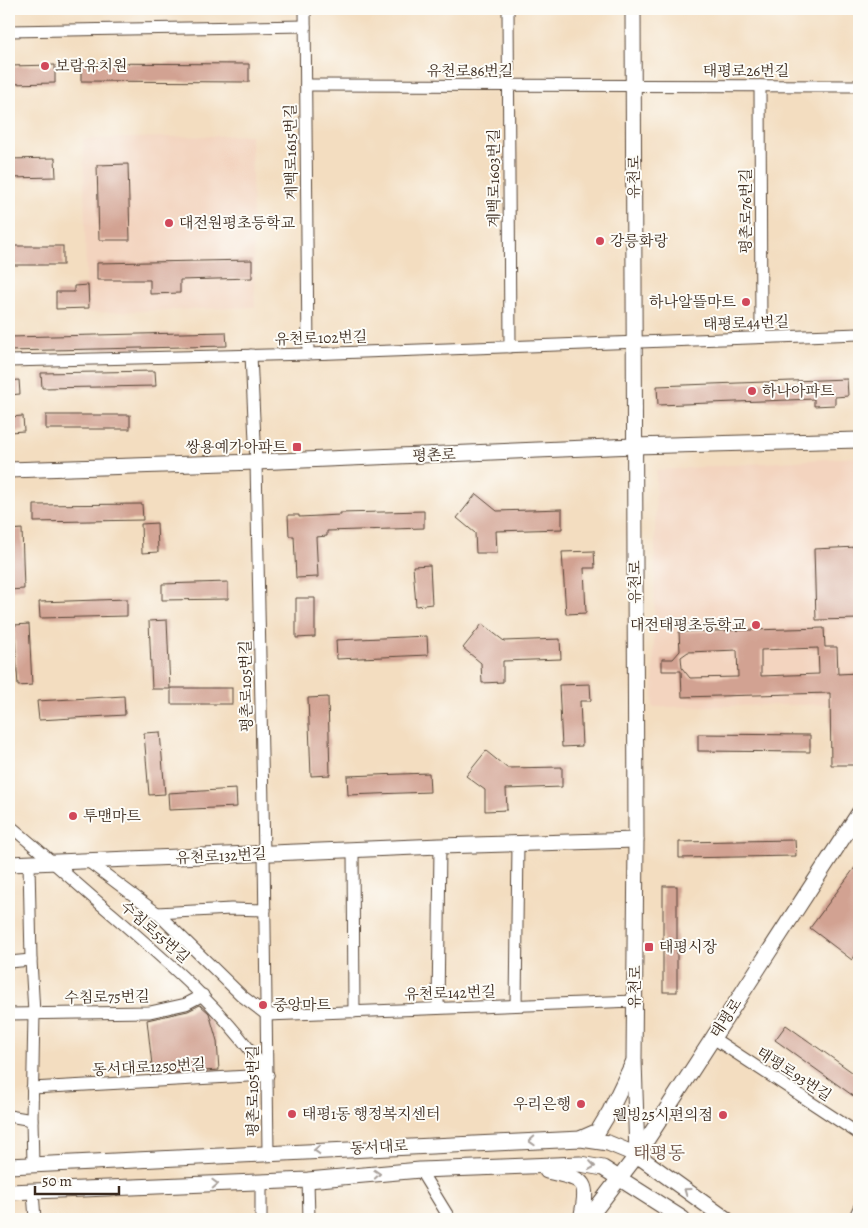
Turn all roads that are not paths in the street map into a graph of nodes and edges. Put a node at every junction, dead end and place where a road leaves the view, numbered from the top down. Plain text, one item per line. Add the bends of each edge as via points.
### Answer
1 (305, 9) edge
2 (508, 9) edge
3 (633, 9) edge
4 (305, 26) junction
5 (9, 31) edge
6 (306, 85) junction
7 (508, 86) junction
8 (634, 86) junction
9 (760, 86) junction
10 (859, 86) edge
11 (859, 334) edge
12 (761, 337) junction
13 (634, 343) junction
14 (510, 347) junction
15 (308, 354) junction
16 (251, 355) junction
17 (9, 361) edge
18 (859, 440) edge
19 (634, 446) junction
20 (256, 462) junction
21 (9, 470) edge
22 (859, 814) edge
23 (9, 825) edge
24 (636, 840) junction
25 (518, 844) junction
26 (440, 846) junction
27 (353, 850) junction
28 (264, 854) junction
29 (89, 862) junction
30 (54, 863) junction
31 (9, 864) edge
32 (29, 864) junction
33 (265, 910) junction
34 (157, 913) junction
35 (31, 960) junction
36 (9, 962) edge
37 (203, 995) junction
38 (635, 1001) junction
39 (516, 1005) junction
40 (438, 1008) junction
41 (354, 1012) junction
42 (34, 1013) junction
43 (9, 1014) edge
44 (267, 1015) junction
45 (713, 1038) junction
46 (634, 1060) junction
47 (268, 1075) junction
48 (32, 1088) junction
49 (9, 1116) edge
50 (32, 1120) junction
51 (859, 1134) edge
52 (581, 1139) junction
53 (268, 1152) junction
54 (637, 1155) junction
55 (33, 1165) junction
56 (9, 1166) edge
57 (529, 1166) junction
58 (420, 1170) junction
59 (619, 1177) junction
60 (308, 1180) junction
61 (261, 1182) junction
62 (9, 1192) edge
63 (33, 1192) junction
64 (859, 1208) edge
65 (35, 1219) edge
66 (261, 1219) edge
67 (309, 1219) edge
68 (450, 1219) edge
69 (581, 1219) edge
70 (588, 1219) edge
71 (683, 1219) edge
72 (726, 1219) edge
73 (854, 1219) edge

1 - 4 street, 계백로1615번길
2 - 7 street, 계백로1603번길
3 - 8 main road, 유천로
4 - 5 street
4 - 6 street, 계백로1615번길
6 - 7 street, 유천로86번길
6 - 15 street, 계백로1615번길
7 - 8 street, 유천로86번길
7 - 14 street, 계백로1603번길
8 - 9 street, 태평로26번길
8 - 13 main road, 유천로
9 - 10 street, 태평로26번길
9 - 12 street, 평촌로76번길
11 - 12 street, 태평로44번길
12 - 13 street, 태평로44번길
13 - 14 street, 유천로102번길
13 - 19 main road, 유천로
14 - 15 street, 유천로102번길
15 - 16 street, 유천로102번길
16 - 17 street, 유천로102번길
16 - 20 street, 평촌로105번길
18 - 19 main road, 평촌로
19 - 20 main road, 평촌로
19 - 24 main road, 유천로
20 - 21 main road, 평촌로
20 - 28 street, 평촌로105번길
22 - 45 main road, 태평로
23 - 30 street, 수침로55번길
24 - 25 main road, 유천로132번길
24 - 38 main road, 유천로
25 - 26 main road, 유천로132번길
25 - 39 street
26 - 27 main road, 유천로132번길
26 - 40 street
27 - 28 main road, 유천로132번길
27 - 41 street
28 - 29 main road, 유천로132번길
28 - 33 street, 평촌로105번길
29 - 30 main road, 유천로132번길
29 - 34 street
30 - 32 main road, 유천로132번길
30 - 37 street, 수침로55번길
31 - 32 main road, 유천로132번길
32 - 35 street
33 - 34 street
33 - 44 street, 평촌로105번길
34 - 44 street via 242,996
35 - 36 street
35 - 42 street
37 - 42 street, 수침로75번길 via 186,1004 150,1012
37 - 47 street, 수침로55번길 via 251,1050
38 - 39 street, 유천로142번길
38 - 46 main road, 유천로
39 - 40 street, 유천로142번길
40 - 41 street, 유천로142번길
41 - 44 street, 유천로142번길
42 - 43 street, 수침로75번길
42 - 48 street
44 - 47 street, 평촌로105번길
45 - 51 street, 태평로93번길
45 - 54 main road, 태평로
46 - 52 main road via 598,1131
46 - 54 main road, 유천로
47 - 48 street, 동서대로1250번길
47 - 53 street, 평촌로105번길
48 - 50 street
49 - 50 street
50 - 55 street
52 -> 53 main road, 동서대로
52 - 54 main road, 동서대로 via 608,1143
53 - 55 main road, 동서대로
54 - 59 main road, 태평로
72 -> 54 main road, 동서대로
55 - 56 main road, 동서대로
57 - 58 main road, 동서대로
57 -> 59 main road, 동서대로 via 580,1164 603,1168
57 - 69 main road via 578,1179 586,1198
60 -> 58 main road, 동서대로
58 - 68 street, 동서대로
59 - 70 main road, 태평로
59 - 71 main road, 동서대로
60 - 61 main road, 동서대로
60 - 67 street
63 -> 61 main road, 동서대로
61 - 66 street
62 - 63 main road, 동서대로
63 - 65 street
64 - 73 street

